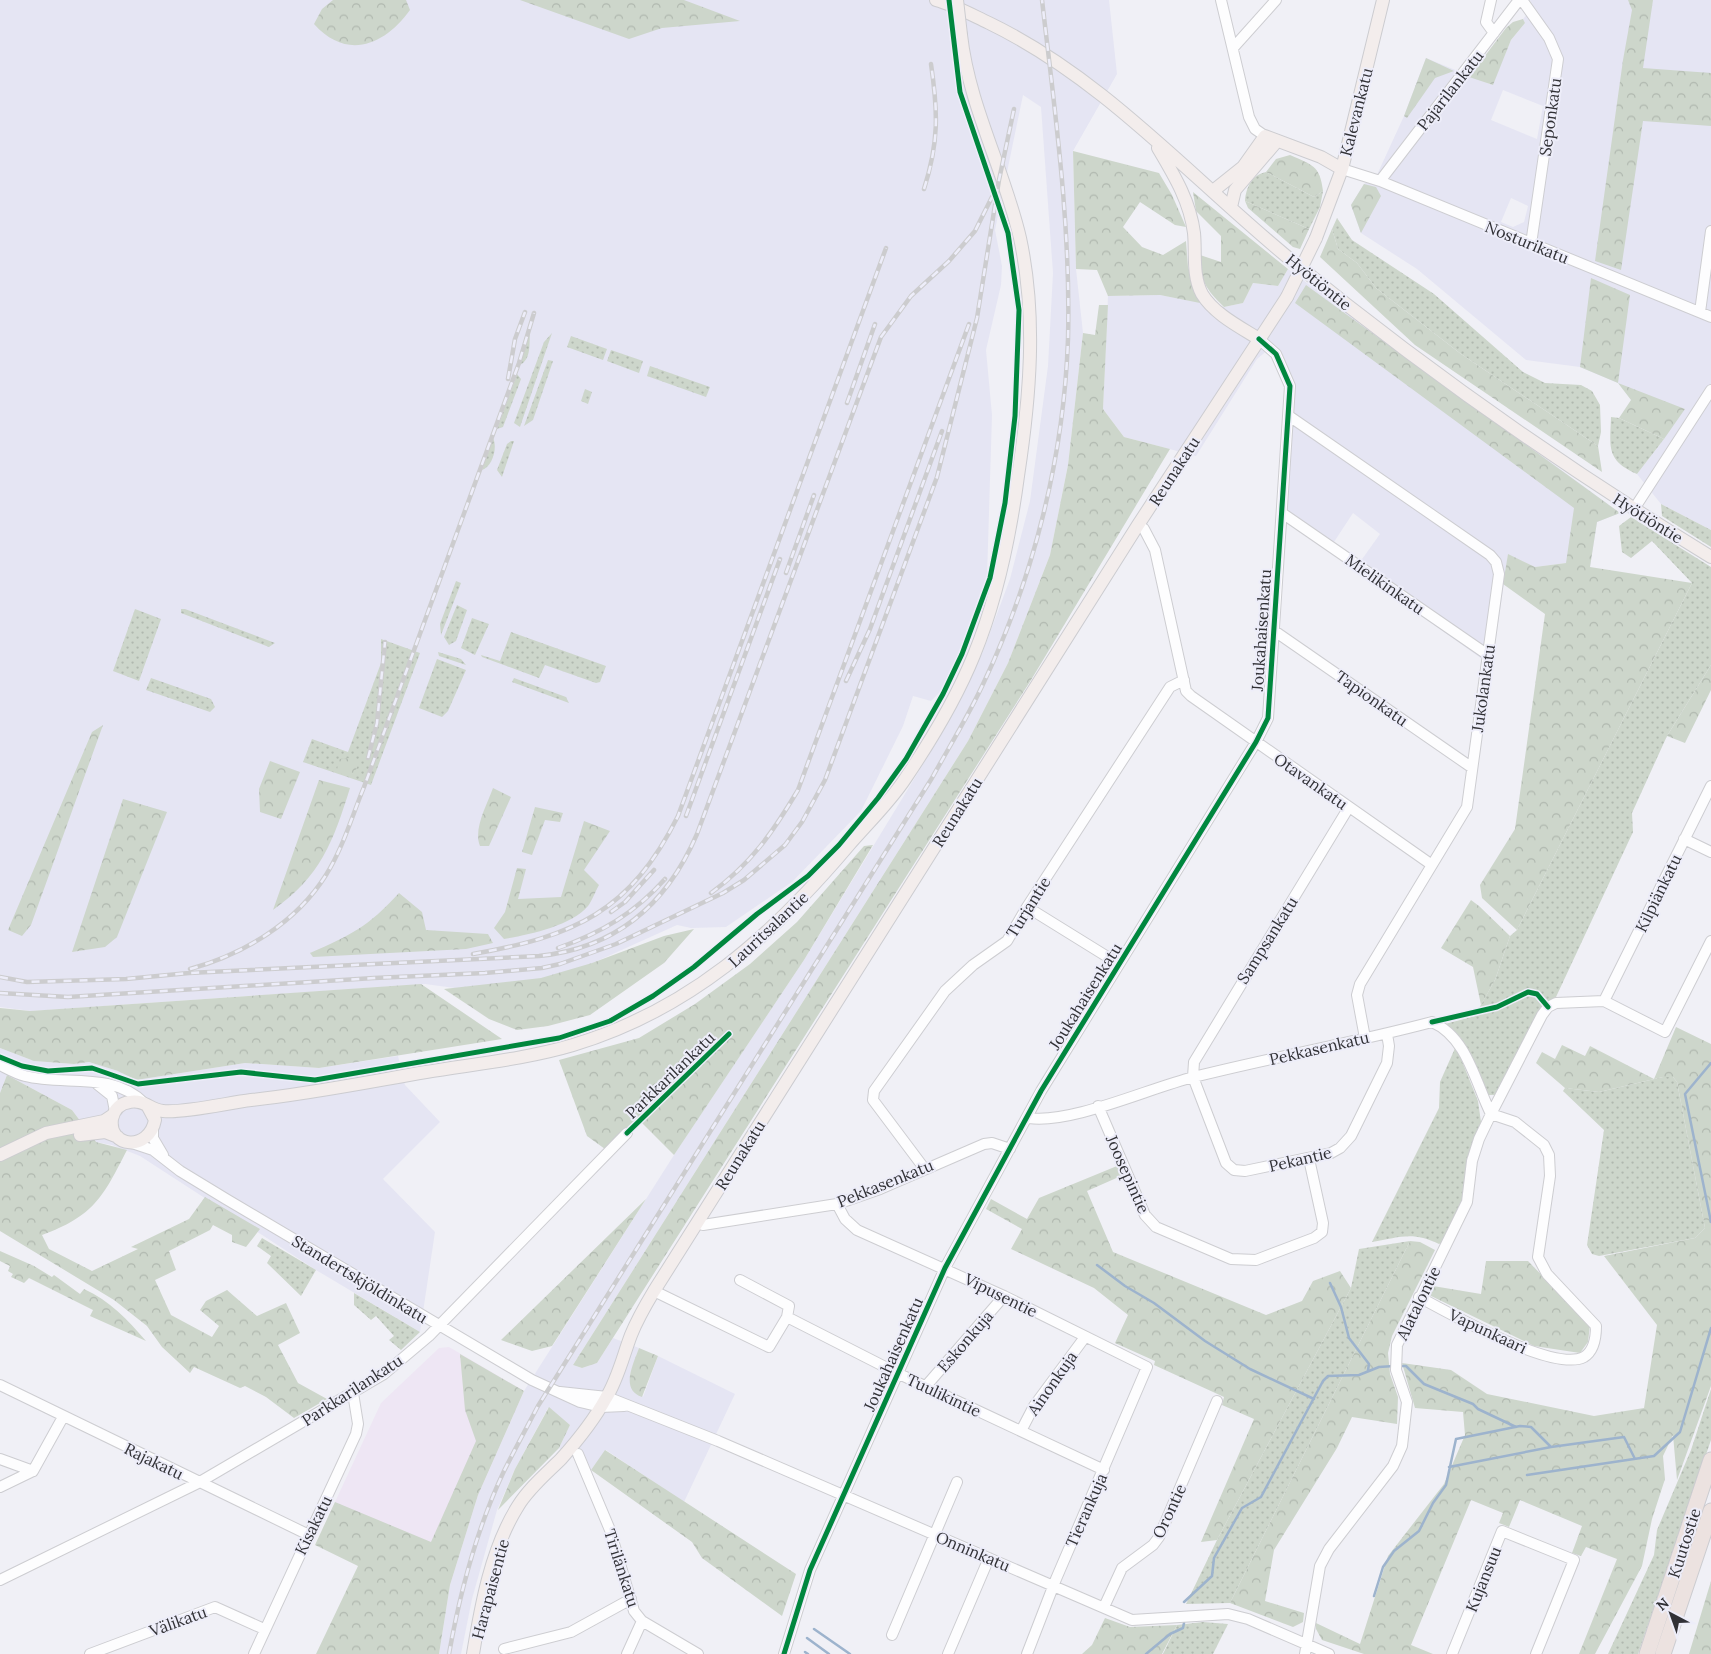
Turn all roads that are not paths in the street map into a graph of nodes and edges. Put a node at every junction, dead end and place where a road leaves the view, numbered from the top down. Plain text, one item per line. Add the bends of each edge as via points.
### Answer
1 (936, 0) edge
2 (957, 0) edge
3 (1221, 0) edge
4 (1276, 0) edge
5 (1384, 0) edge
6 (1491, 0) edge
7 (1521, 0) edge
8 (1494, 33) junction
9 (1233, 48) junction
10 (1152, 138) junction
11 (1271, 139) junction
12 (1342, 169) junction
13 (1380, 181) junction
14 (1213, 191) junction
15 (1232, 207) junction
16 (1323, 222) joint
17 (1711, 231) edge
18 (1531, 244) junction
19 (1700, 312) junction
20 (1711, 317) edge
21 (1259, 339) junction
22 (1711, 390) edge
23 (1289, 416) junction
24 (1634, 509) junction
25 (1282, 513) junction
26 (1138, 526) junction
27 (1711, 556) edge
28 (1273, 630) junction
29 (1488, 655) junction
30 (1184, 680) junction
31 (1256, 742) junction
32 (1471, 767) junction
33 (1711, 786) edge
34 (1349, 807) junction
35 (1684, 839) junction
36 (1711, 852) edge
37 (1432, 866) junction
38 (1027, 907) junction
39 (1711, 941) edge
40 (1119, 964) junction
41 (1604, 1001) junction
42 (1387, 1034) junction
43 (1365, 1038) junction
44 (0, 1065) edge
45 (1193, 1077) junction
46 (91, 1082) junction
47 (270, 1098) junction
48 (146, 1104) junction
49 (1098, 1106) junction
50 (114, 1113) junction
51 (1490, 1114) junction
52 (1029, 1118) junction
53 (153, 1129) junction
54 (628, 1133) dead end
55 (118, 1137) junction
56 (132, 1143) junction
57 (1010, 1149) junction
58 (2, 1154) edge
59 (165, 1158) junction
60 (1309, 1158) junction
61 (924, 1168) junction
62 (837, 1204) junction
63 (698, 1223) junction
64 (945, 1268) junction
65 (740, 1280) dead end
66 (654, 1291) junction
67 (1004, 1296) junction
68 (1419, 1298) junction
69 (787, 1317) junction
70 (438, 1326) junction
71 (1085, 1337) junction
72 (1147, 1367) joint
73 (898, 1374) junction
74 (0, 1385) edge
75 (926, 1386) junction
76 (353, 1393) junction
77 (1217, 1401) dead end
78 (604, 1402) junction
79 (63, 1417) junction
80 (1021, 1431) junction
81 (578, 1454) dead end
82 (0, 1459) edge
83 (1711, 1460) edge
84 (1104, 1470) junction
85 (32, 1471) junction
86 (957, 1482) dead end
87 (198, 1483) junction
88 (0, 1487) edge
89 (844, 1496) junction
90 (1711, 1511) edge
91 (935, 1534) junction
92 (309, 1535) junction
93 (989, 1558) junction
94 (0, 1580) edge
95 (1054, 1586) junction
96 (631, 1599) junction
97 (1104, 1607) junction
98 (642, 1621) junction
99 (264, 1629) junction
100 (892, 1635) dead end
101 (504, 1650) dead end
102 (1305, 1650) edge
103 (90, 1654) edge
104 (254, 1654) edge
105 (473, 1654) edge
106 (627, 1654) edge
107 (698, 1654) edge
108 (784, 1654) edge
109 (948, 1654) edge
110 (1027, 1654) edge
111 (1329, 1654) edge
112 (1452, 1654) edge
113 (1536, 1654) edge
114 (1647, 1654) edge
115 (1663, 1654) edge

1 - 10 main road, Hyötiöntie via 1012,34 1046,55
2 - 47 main road, Lauritsalantie, bridge via 972,93 1013,211 1020,242 1031,316 1028,409 1013,515 974,656 939,724 903,782 817,883 749,950 701,985 651,1014 600,1036 548,1051
3 - 9 street
4 - 9 street
5 - 12 main road, Kalevankatu
6 - 8 street via 1486,22
7 - 8 street, Pajarilankatu
7 - 18 street, Seponkatu via 1550,38 1558,59
8 - 13 street, Pajarilankatu
9 - 11 street via 1249,117 1255,129
10 - 14 main road, Hyötiöntie
10 - 21 main road via 1187,203 1194,233 1195,265 1203,294 1221,315
11 - 12 main road via 1322,157
11 - 14 main road
11 - 15 main road via 1235,190
12 - 13 street, Nosturikatu
12 - 16 main road, Kalevankatu
13 - 18 street, Nosturikatu
14 - 15 main road, Hyötiöntie
15 - 24 main road, Hyötiöntie via 1289,258 1422,363 1515,431
16 - 21 main road, Reunakatu, bridge via 1287,297
17 - 19 street
18 - 19 street, Nosturikatu
19 - 20 street, Nosturikatu
21 - 23 street, Joukahaisenkatu via 1272,348 1285,371 1290,386
21 - 26 main road, Reunakatu
22 - 24 street
23 - 25 street, Joukahaisenkatu
23 - 29 street, Jukolankatu via 1496,562 1500,574
24 - 27 main road, Hyötiöntie
25 - 28 street, Joukahaisenkatu
25 - 29 street, Mielikinkatu
26 - 30 street, Otavankatu via 1144,530 1154,550
26 - 63 main road, Reunakatu
28 - 31 street, Joukahaisenkatu via 1268,718
28 - 32 street, Tapionkatu
29 - 32 street, Jukolankatu
30 - 31 street, Otavankatu via 1186,691 1191,696
30 - 38 street, Turjantie via 1170,687
31 - 34 street, Otavankatu
31 - 40 street, Joukahaisenkatu
32 - 37 street, Jukolankatu via 1467,808
33 - 35 street, Kilpiänkatu
34 - 37 street, Otavankatu
34 - 45 street, Sampsankatu via 1200,1049 1194,1062
35 - 36 street
35 - 41 street, Kilpiänkatu
37 - 43 street, Jukolankatu via 1360,984 1357,995
38 - 40 street
38 - 61 street, Turjantie via 1007,941 973,965 945,991 874,1091 873,1100
39 - 41 street via 1665,1032
40 - 52 street, Joukahaisenkatu
41 - 51 street via 1556,1003 1548,1007
42 - 43 street, Pekkasenkatu
42 - 51 street, Pekkasenkatu via 1432,1022 1453,1035
42 - 60 street, Pekantie via 1387,1063 1351,1136 1336,1151
43 - 45 street, Pekkasenkatu
44 - 46 street via 23,1076
45 - 49 street, Pekkasenkatu
45 - 60 street, Pekantie via 1226,1162 1234,1170 1245,1171
46 - 48 street via 114,1085
46 - 50 street via 108,1091 114,1100
47 - 48 main road, Lauritsalantie via 166,1111
47 - 53 main road, Lauritsalantie via 175,1118
48 - 50 main road via 127,1102
48 - 53 main road via 153,1115
49 - 52 street, Pekkasenkatu via 1054,1118
49 - 60 street, Joosepintie via 1145,1216 1156,1227 1231,1259 1256,1260 1322,1232 1323,1223
50 - 55 main road via 112,1126
50 - 58 main road via 104,1121 46,1134
51 - 68 street, Alatalontie via 1472,1160 1467,1202
51 - 68 street, Vapunkaari via 1515,1122 1544,1145 1549,1155 1550,1176 1538,1257 1547,1274 1596,1326 1596,1338 1589,1352 1574,1360 1539,1354
52 - 57 street, Joukahaisenkatu
53 - 56 main road via 143,1140
53 - 59 street, Standertskjöldinkatu via 153,1138
54 - 70 street, Parkkarilankatu
55 - 56 main road
55 - 58 main road via 98,1131
56 - 59 street, Standertskjöldinkatu via 146,1146
57 - 61 street, Pekkasenkatu via 984,1144
57 - 64 street, Joukahaisenkatu
59 - 70 street, Standertskjöldinkatu via 203,1185
61 - 62 street, Pekkasenkatu via 880,1189
62 - 63 street, Pekkasenkatu via 703,1225
62 - 64 street, Vipusentie via 844,1219 857,1230
63 - 66 main road, Reunakatu
64 - 67 street, Vipusentie
64 - 73 street, Joukahaisenkatu
65 - 69 street via 789,1306
66 - 69 street via 769,1347
66 - 78 main road, Reunakatu via 639,1316
67 - 71 street, Vipusentie
67 - 75 street, Eskonkuja
68 - 102 street, Alatalontie via 1397,1345 1396,1370 1406,1402 1402,1446 1392,1466 1329,1549 1320,1566
69 - 73 street, Tuulikintie
70 - 76 street, Parkkarilankatu via 391,1368
70 - 78 street, Standertskjöldinkatu via 532,1380 580,1402
71 - 72 street, Vipusentie
71 - 80 street, Ainonkuja via 1034,1406
72 - 84 street, Tierankuja
73 - 75 street, Tuulikintie
73 - 89 street, Joukahaisenkatu
74 - 79 street, Rajakatu
75 - 80 street, Tuulikintie
76 - 87 street, Parkkarilankatu
76 - 92 street, Kisakatu via 358,1424 356,1434
77 - 97 street, Orontie via 1159,1537 1153,1546 1122,1568
78 - 89 street, Onninkatu via 624,1406 718,1441
78 - 105 main road, Harapaisentie via 582,1436 518,1506 502,1537 494,1563
79 - 85 street
79 - 87 street, Rajakatu
80 - 84 street, Tuulikintie
81 - 96 street, Tirilänkatu via 610,1530
82 - 85 street
83 - 114 highway, Kuutostie
84 - 95 street, Tierankuja
85 - 88 street
86 - 91 street
87 - 92 street, Rajakatu
87 - 94 street, Parkkarilankatu
89 - 91 street, Onninkatu
89 - 108 street, Joukahaisenkatu via 808,1578
90 - 115 highway, Kuutostie
91 - 93 street, Onninkatu
91 - 100 street
92 - 99 street, Kisakatu
93 - 95 street, Onninkatu
93 - 109 street
95 - 97 street, Onninkatu
95 - 110 street, Tierankuja
96 - 98 street, Tirilänkatu via 634,1611
96 - 101 street via 571,1632
97 - 102 street, Onninkatu via 1132,1620 1239,1616
98 - 106 street
98 - 107 street, Tirilänkatu
99 - 103 street, Välikatu via 215,1607
99 - 104 street, Kisakatu
102 - 111 street, Onninkatu
112 - 113 street, Kujansuu via 1502,1531 1574,1560

